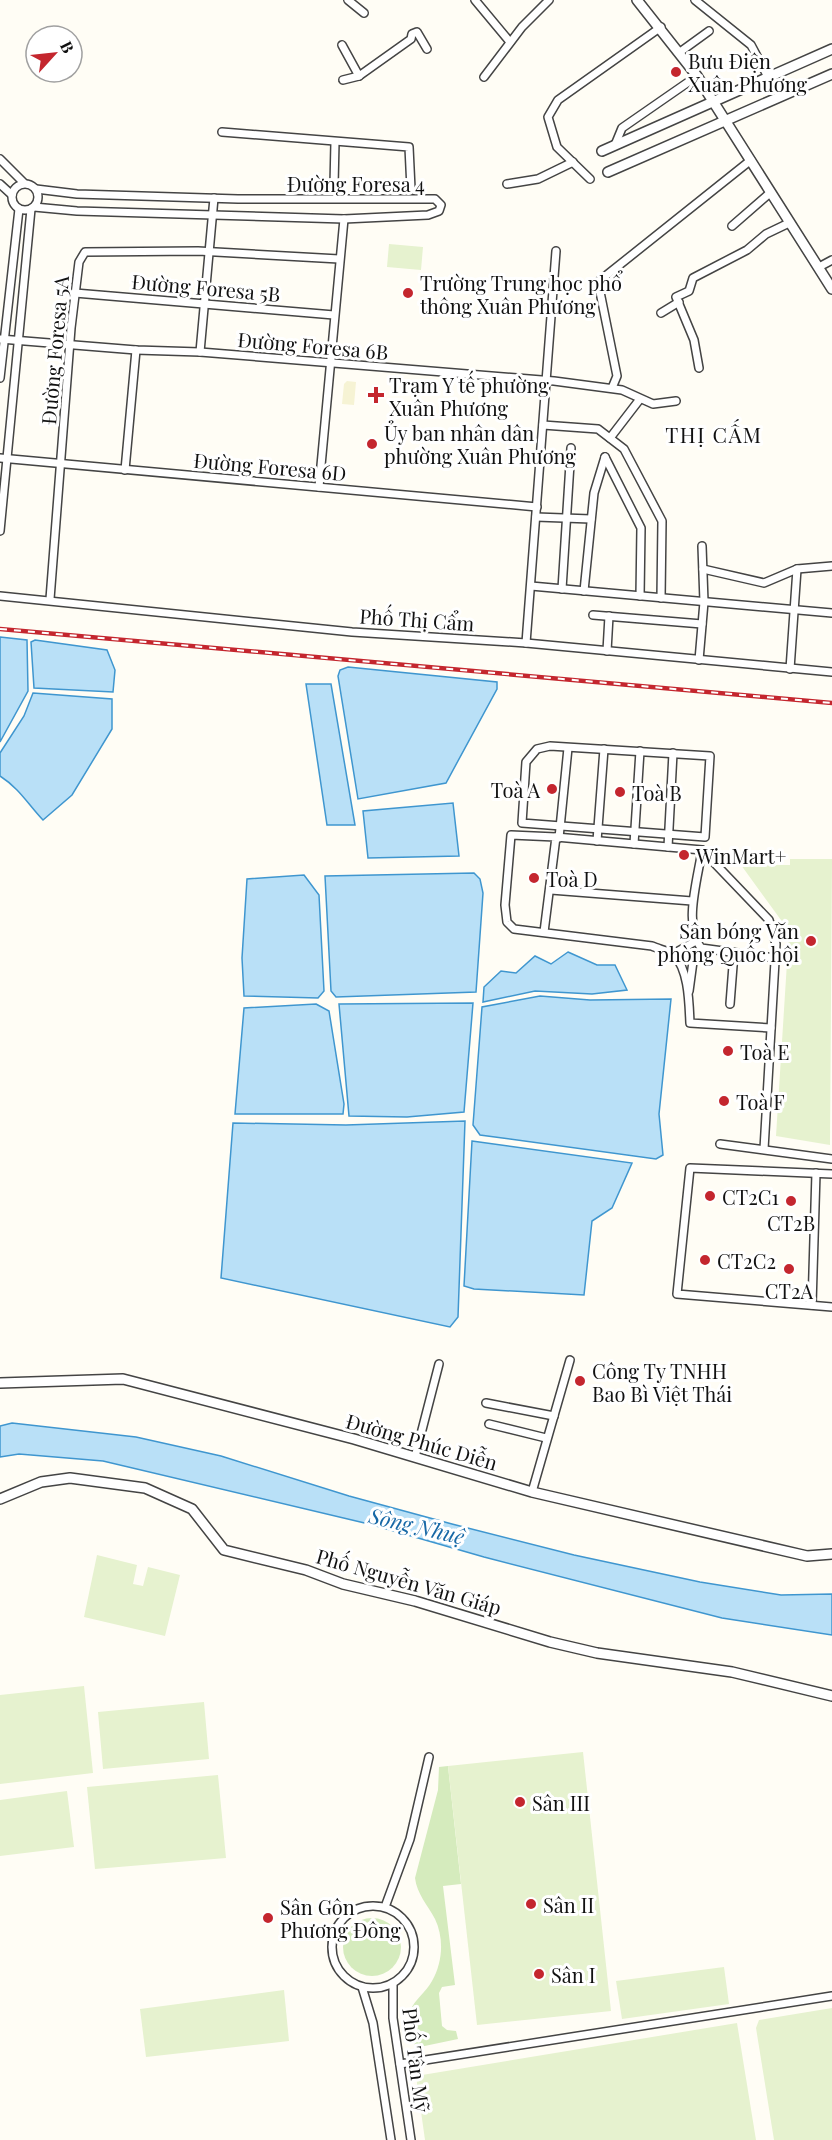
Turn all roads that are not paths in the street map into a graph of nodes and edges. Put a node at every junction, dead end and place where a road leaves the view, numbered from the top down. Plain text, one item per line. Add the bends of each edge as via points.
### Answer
1 (348, 0) edge
2 (475, 0) edge
3 (549, 0) edge
4 (637, 0) edge
5 (695, 0) edge
6 (364, 13) dead end
7 (661, 27) junction
8 (709, 31) dead end
9 (510, 42) junction
10 (342, 45) dead end
11 (427, 49) dead end
12 (832, 49) edge
13 (680, 52) junction
14 (832, 74) edge
15 (359, 76) junction
16 (697, 76) junction
17 (768, 76) junction
18 (484, 77) dead end
19 (343, 80) dead end
20 (714, 101) junction
21 (727, 122) junction
22 (222, 132) dead end
23 (335, 142) junction
24 (615, 145) junction
25 (602, 151) dead end
26 (0, 159) edge
27 (751, 160) junction
28 (573, 162) junction
29 (608, 172) dead end
30 (590, 179) dead end
31 (24, 183) junction
32 (0, 184) edge
33 (507, 184) dead end
34 (333, 185) dead end
35 (36, 189) junction
36 (411, 189) dead end
37 (771, 192) junction
38 (12, 195) junction
39 (214, 198) junction
40 (33, 208) junction
41 (19, 209) junction
42 (213, 213) junction
43 (344, 219) junction
44 (789, 223) junction
45 (732, 226) dead end
46 (556, 251) dead end
47 (210, 252) junction
48 (339, 259) junction
49 (832, 260) edge
50 (819, 267) junction
51 (832, 289) edge
52 (75, 293) junction
53 (679, 302) junction
54 (204, 303) junction
55 (661, 313) dead end
56 (334, 315) junction
57 (2, 339) edge
58 (17, 340) junction
59 (70, 345) junction
60 (136, 350) junction
61 (200, 352) junction
62 (330, 362) junction
63 (699, 368) dead end
64 (0, 378) edge
65 (546, 380) junction
66 (612, 388) junction
67 (640, 399) junction
68 (676, 401) dead end
69 (543, 425) junction
70 (610, 438) junction
71 (571, 448) dead end
72 (3, 458) edge
73 (60, 465) junction
74 (125, 470) junction
75 (319, 487) junction
76 (537, 507) junction
77 (536, 517) junction
78 (566, 519) junction
79 (591, 519) junction
80 (0, 531) edge
81 (702, 546) dead end
82 (832, 566) edge
83 (703, 569) junction
84 (797, 569) junction
85 (531, 586) junction
86 (562, 589) junction
87 (584, 591) junction
88 (0, 596) edge
89 (640, 596) junction
90 (661, 598) junction
91 (50, 599) junction
92 (704, 602) junction
93 (794, 610) junction
94 (832, 613) edge
95 (593, 615) dead end
96 (609, 616) junction
97 (702, 624) junction
98 (526, 643) junction
99 (607, 651) junction
100 (699, 660) junction
101 (790, 669) junction
102 (832, 672) edge
103 (568, 748) junction
104 (604, 749) junction
105 (640, 751) junction
106 (673, 753) junction
107 (561, 826) junction
108 (599, 829) junction
109 (635, 832) junction
110 (669, 834) junction
111 (557, 838) junction
112 (597, 841) junction
113 (634, 844) junction
114 (668, 847) junction
115 (702, 850) junction
116 (551, 890) junction
117 (692, 902) junction
118 (544, 932) junction
119 (696, 941) junction
120 (701, 948) junction
121 (734, 953) junction
122 (673, 954) junction
123 (694, 954) junction
124 (775, 958) junction
125 (681, 967) junction
126 (689, 997) junction
127 (730, 1004) dead end
128 (771, 1028) junction
129 (720, 1143) dead end
130 (764, 1149) junction
131 (832, 1159) edge
132 (816, 1173) junction
133 (832, 1174) edge
134 (812, 1305) junction
135 (832, 1306) edge
136 (570, 1360) dead end
137 (439, 1364) dead end
138 (0, 1383) edge
139 (486, 1403) dead end
140 (554, 1416) junction
141 (489, 1424) dead end
142 (546, 1438) junction
143 (415, 1457) junction
144 (532, 1492) junction
145 (0, 1499) edge
146 (832, 1554) edge
147 (832, 1696) edge
148 (429, 1757) dead end
149 (385, 1907) junction
150 (393, 1984) junction
151 (362, 1987) junction
152 (832, 1996) edge
153 (400, 2064) junction
154 (391, 2140) edge
155 (411, 2140) edge

1 - 6 street
2 - 9 street
3 - 9 street
4 - 7 street
5 - 17 street via 751,45
7 - 13 street
7 - 28 street via 558,100 548,117 557,147
8 - 13 street
9 - 18 street
10 - 15 street
11 - 15 street via 417,32
12 - 17 street
13 - 16 street
14 - 21 street
15 - 19 street
16 - 20 street
16 - 24 street via 622,128
17 - 20 street
20 - 21 street
20 - 24 street
21 - 27 street
21 - 29 street
22 - 23 street
23 - 34 street
23 - 36 street via 409,147
24 - 25 street
26 - 31 street
27 - 37 street
27 - 66 street via 598,282 617,376
28 - 30 street
28 - 33 street via 538,179
31 - 35 street
31 - 38 street
32 - 38 street
35 - 39 street, Đường Foresa 4
35 - 40 street via 38,200
37 - 44 street
37 - 45 street
38 - 41 street
39 - 42 street
39 - 43 street, Đường Foresa 4 via 435,199 441,205 439,211 428,214
40 - 41 street
40 - 42 street, Đường Foresa 4
40 - 58 street
41 - 57 street
42 - 43 street, Đường Foresa 4
42 - 47 street
43 - 48 street
44 - 50 street
44 - 53 street via 693,278 688,291 676,297
46 - 65 street
47 - 48 street, Đường Foresa 5A
47 - 52 street, Đường Foresa 5A via 85,252 79,262
47 - 54 street
48 - 56 street
49 - 50 street
50 - 51 street
52 - 54 street, Đường Foresa 5B
52 - 59 street, Đường Foresa 5A
53 - 55 street
53 - 63 street via 694,340
54 - 56 street, Đường Foresa 5B
54 - 61 street
56 - 62 street
57 - 58 street, Đường Foresa 6B
57 - 64 street
58 - 59 street, Đường Foresa 6B
58 - 72 street
59 - 60 street, Đường Foresa 6B
59 - 73 street, Đường Foresa 5A
60 - 61 street, Đường Foresa 6B
60 - 74 street
61 - 62 street, Đường Foresa 6B
62 - 65 street, Đường Foresa 6B
62 - 75 street
65 - 66 street, Đường Foresa 6B
65 - 69 street
66 - 67 street, Đường Foresa 6B
67 - 68 street via 653,404
67 - 70 street
69 - 70 street via 598,429
69 - 76 street
70 - 90 street via 624,449 662,521
71 - 78 street
72 - 73 street, Đường Foresa 6D
72 - 80 street
73 - 74 street, Đường Foresa 6D
73 - 91 street, Đường Foresa 5A
74 - 75 street, Đường Foresa 6D
75 - 76 street, Đường Foresa 6D
76 - 77 street
77 - 78 street
77 - 85 street
78 - 79 street
78 - 86 street
79 - 87 street
79 - 89 street via 605,457 641,528
81 - 83 street
82 - 84 street
83 - 84 street via 764,583
83 - 92 street
84 - 93 street
85 - 86 street
85 - 98 street
86 - 87 street
87 - 89 street
88 - 91 street, Phố Thị Cẩm
89 - 90 street
90 - 92 street
91 - 98 street, Phố Thị Cẩm via 352,632
92 - 93 street
92 - 97 street
93 - 94 street
93 - 101 street
95 - 96 street
96 - 97 street
96 - 99 street
97 - 100 street
98 - 99 street, Phố Thị Cẩm
99 - 100 street, Phố Thị Cẩm
100 - 101 street, Phố Thị Cẩm
101 - 102 street, Phố Thị Cẩm
103 - 104 street
103 - 107 street
103 - 107 street via 537,749 526,762 522,823
104 - 105 street
104 - 108 street
105 - 106 street
105 - 109 street
106 - 110 street
106 - 110 street via 710,756 705,837
107 - 108 street
107 - 111 street
108 - 109 street
108 - 112 street
109 - 110 street
109 - 113 street
110 - 114 street
111 - 112 street
111 - 116 street
111 - 118 street via 511,835 507,922 514,929
112 - 113 street
113 - 114 street
114 - 115 street
115 - 117 street
115 - 124 street via 769,920 776,944
116 - 117 street
116 - 118 street
117 - 119 street
118 - 122 street via 652,946
119 - 120 street
119 - 122 street
120 - 121 street
120 - 123 street
121 - 124 street
121 - 127 street
122 - 125 street
123 - 125 street
123 - 126 street
124 - 128 street
125 - 126 street
126 - 128 street via 690,1023
128 - 130 street
129 - 130 street
130 - 131 street
132 - 133 street
132 - 134 street
132 - 134 street via 690,1168 677,1294
134 - 135 street
136 - 140 street
137 - 143 street
138 - 143 street, Đường Phúc Diễn via 123,1378
139 - 140 street
140 - 142 street
141 - 142 street
142 - 144 street
143 - 144 street, Đường Phúc Diễn
144 - 146 street, Đường Phúc Diễn via 807,1556
145 - 147 street, Phố Nguyễn Văn Giáp via 41,1482 70,1478 145,1488 192,1509 224,1550 306,1570 550,1642 597,1653 732,1672
148 - 149 street via 410,1839
149 - 150 street via 407,1923 414,1936 415,1950 408,1970
149 - 151 street via 363,1906 353,1911 343,1918 332,1942 337,1967 343,1976
150 - 151 street
150 - 153 street, Phố Tân Mỹ
151 - 154 street, Phố Tân Mỹ via 373,2023
152 - 153 street
153 - 155 street, Phố Tân Mỹ

